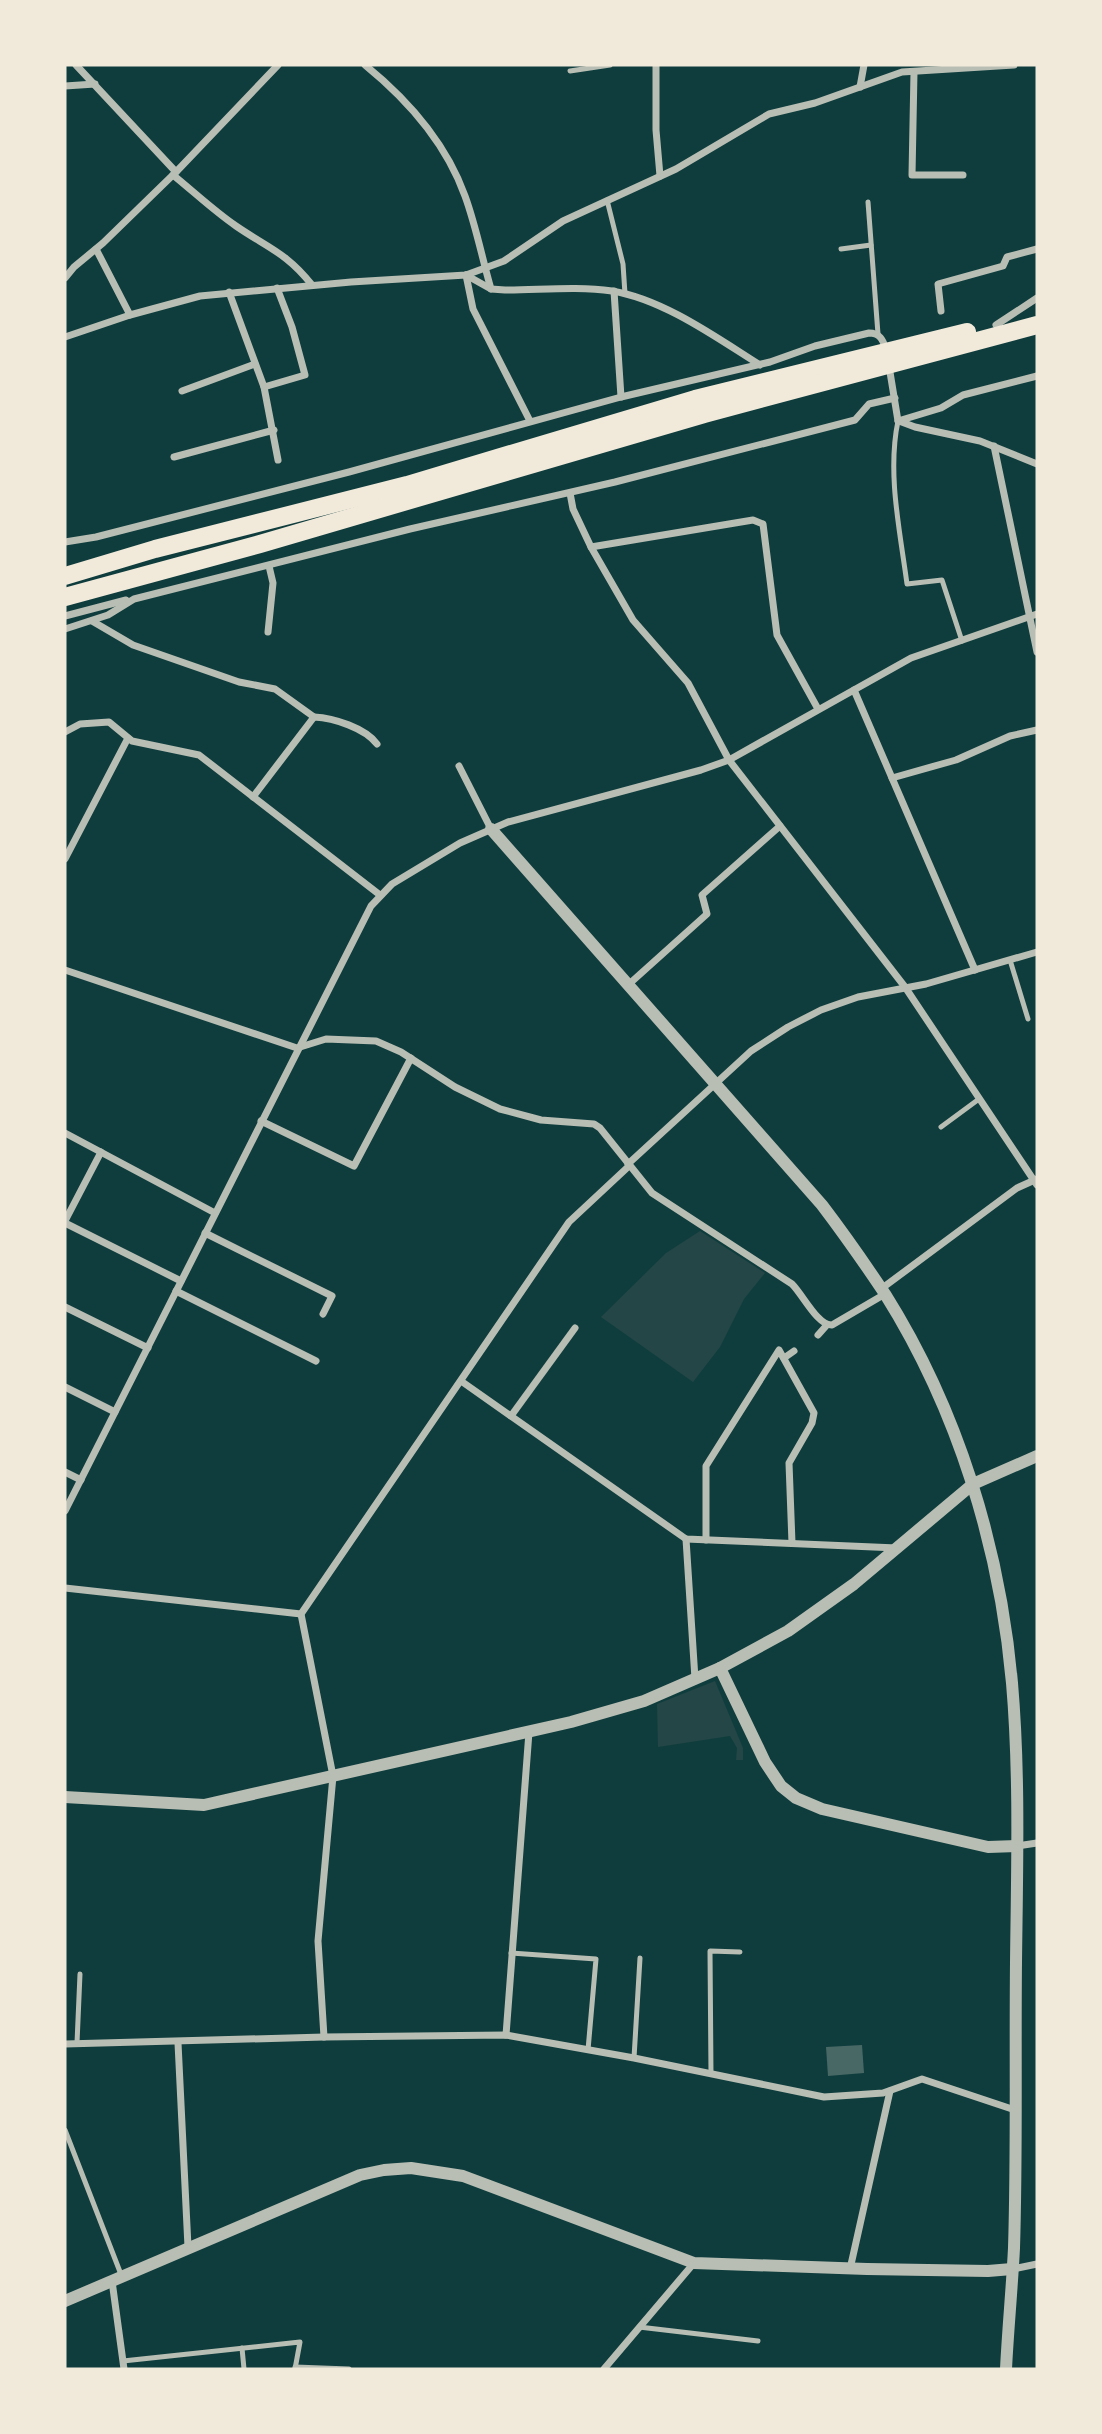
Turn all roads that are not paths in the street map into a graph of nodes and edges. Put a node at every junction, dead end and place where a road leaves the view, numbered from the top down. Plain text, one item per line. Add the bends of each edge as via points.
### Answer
1 (76, 65) edge
2 (278, 65) edge
3 (365, 65) edge
4 (611, 65) edge
5 (656, 65) edge
6 (864, 65) edge
7 (1014, 65) edge
8 (570, 71) dead end
9 (914, 72) junction
10 (95, 84) junction
11 (65, 86) edge
12 (860, 87) junction
13 (174, 173) junction
14 (660, 176) junction
15 (963, 176) dead end
16 (607, 200) junction
17 (868, 202) dead end
18 (871, 245) junction
19 (96, 248) junction
20 (841, 249) dead end
21 (1037, 249) edge
22 (485, 268) junction
23 (466, 275) junction
24 (65, 278) edge
25 (312, 285) junction
26 (277, 288) junction
27 (491, 289) junction
28 (614, 291) junction
29 (229, 292) junction
30 (625, 294) junction
31 (1037, 298) edge
32 (941, 311) dead end
33 (130, 315) junction
34 (1037, 315) edge
35 (996, 325) junction
36 (1037, 325) edge
37 (878, 334) junction
38 (65, 337) edge
39 (888, 358) junction
40 (255, 364) junction
41 (760, 365) junction
42 (1037, 376) edge
43 (264, 387) junction
44 (182, 391) dead end
45 (621, 397) junction
46 (895, 398) junction
47 (530, 421) junction
48 (898, 421) junction
49 (274, 430) junction
50 (994, 446) junction
51 (174, 457) dead end
52 (278, 460) dead end
53 (1037, 464) edge
54 (569, 493) junction
55 (65, 542) edge
56 (591, 547) junction
57 (269, 566) junction
58 (65, 576) edge
59 (65, 597) edge
60 (134, 599) junction
61 (65, 615) edge
62 (1033, 615) edge
63 (92, 621) junction
64 (65, 629) edge
65 (268, 632) dead end
66 (962, 641) junction
67 (1037, 652) edge
68 (854, 690) junction
69 (818, 709) junction
70 (314, 717) junction
71 (1037, 730) edge
72 (65, 732) edge
73 (128, 738) junction
74 (377, 744) dead end
75 (729, 760) junction
76 (459, 766) dead end
77 (892, 778) junction
78 (253, 797) junction
79 (780, 826) junction
80 (491, 829) junction
81 (65, 859) edge
82 (380, 895) junction
83 (1037, 951) edge
84 (1010, 960) junction
85 (65, 970) edge
86 (975, 970) junction
87 (628, 985) junction
88 (905, 988) junction
89 (1028, 1019) dead end
90 (298, 1048) junction
91 (411, 1058) junction
92 (716, 1084) junction
93 (979, 1099) junction
94 (261, 1121) junction
95 (941, 1128) dead end
96 (65, 1133) edge
97 (101, 1152) junction
98 (628, 1165) junction
99 (1036, 1182) edge
100 (215, 1213) junction
101 (65, 1222) edge
102 (205, 1233) junction
103 (181, 1281) junction
104 (176, 1291) junction
105 (883, 1291) junction
106 (65, 1307) edge
107 (323, 1314) dead end
108 (826, 1326) junction
109 (575, 1328) dead end
110 (818, 1335) dead end
111 (148, 1348) junction
112 (794, 1351) dead end
113 (784, 1358) junction
114 (316, 1361) dead end
115 (461, 1381) junction
116 (65, 1388) edge
117 (115, 1412) junction
118 (511, 1416) junction
119 (1037, 1456) edge
120 (65, 1472) edge
121 (81, 1480) junction
122 (973, 1484) junction
123 (65, 1511) edge
124 (686, 1539) junction
125 (706, 1540) junction
126 (792, 1544) junction
127 (898, 1548) junction
128 (65, 1588) edge
129 (301, 1614) junction
130 (720, 1668) junction
131 (695, 1679) junction
132 (529, 1732) junction
133 (333, 1776) junction
134 (65, 1797) edge
135 (1037, 1843) edge
136 (1017, 1846) junction
137 (740, 1952) dead end
138 (511, 1953) junction
139 (640, 1958) dead end
140 (80, 1974) dead end
141 (506, 2035) junction
142 (324, 2037) junction
143 (76, 2043) junction
144 (178, 2043) junction
145 (65, 2044) edge
146 (588, 2050) junction
147 (634, 2058) junction
148 (711, 2074) junction
149 (890, 2091) junction
150 (1015, 2110) junction
151 (65, 2130) edge
152 (188, 2247) junction
153 (694, 2263) junction
154 (1037, 2264) edge
155 (850, 2269) junction
156 (1012, 2269) junction
157 (117, 2279) junction
158 (65, 2301) edge
159 (639, 2327) junction
160 (758, 2341) dead end
161 (242, 2348) junction
162 (124, 2365) edge
163 (295, 2368) edge
164 (244, 2369) edge
165 (349, 2369) edge
166 (604, 2369) edge
167 (1006, 2369) edge

1 - 10 street
2 - 13 street
3 - 22 street via 391,86 444,153 465,195
4 - 8 lane
5 - 14 street
6 - 12 street
7 - 9 street
9 - 12 street
9 - 15 street via 912,175
10 - 11 street
10 - 13 street
12 - 14 street via 769,114
13 - 19 street
13 - 25 street via 236,226 280,252
14 - 16 street
16 - 22 street
16 - 30 lane
17 - 18 lane
18 - 20 lane
18 - 37 lane
19 - 24 street
19 - 33 street
21 - 32 street via 1007,257 1003,266 938,284
22 - 23 street
22 - 27 street
23 - 25 street
23 - 27 street
23 - 47 street via 473,309
25 - 26 street
26 - 29 street
26 - 43 street via 305,375
27 - 28 street
28 - 30 street
28 - 45 street
29 - 33 street
29 - 40 street
30 - 41 street via 666,309
31 - 35 street
33 - 38 street
34 - 35 highway
35 - 39 highway
36 - 39 highway
37 - 39 street
37 - 41 street via 869,332 815,346
39 - 46 street
39 - 58 highway via 695,399 407,485
39 - 59 highway
40 - 43 street
40 - 44 street
41 - 45 street
42 - 48 street via 963,395 942,408
43 - 49 street
45 - 47 street
46 - 48 street
46 - 54 street via 869,404 855,420
47 - 55 street via 362,469
48 - 50 street
48 - 66 lane via 894,440 897,507 907,584 942,580
49 - 51 street
49 - 52 street
50 - 53 street
50 - 62 street
54 - 56 street
54 - 57 street
56 - 69 street via 753,520 763,524 777,635
56 - 75 street via 633,620 688,683
57 - 60 street
57 - 65 street via 273,583
60 - 61 street
60 - 63 street
62 - 66 street
62 - 67 street
63 - 64 street
63 - 70 street via 133,645 239,682 275,689
66 - 68 street via 911,658
68 - 69 street
68 - 77 street
69 - 75 street
70 - 74 street via 329,718 372,737
70 - 78 street
71 - 77 street
72 - 73 street via 80,724 109,722
73 - 78 street via 199,755
73 - 81 street
75 - 79 street
75 - 80 street
76 - 80 street
77 - 86 street
78 - 82 street
79 - 87 street via 702,895 707,914
79 - 88 street
80 - 82 street via 391,884
80 - 87 street
82 - 90 street via 370,906
83 - 84 street
84 - 86 street
84 - 89 lane
85 - 90 street
86 - 88 street
87 - 92 street
88 - 92 street via 821,1010 751,1051
88 - 93 street
90 - 91 street via 326,1039 376,1041
90 - 94 street
91 - 94 street via 354,1166
91 - 98 street via 500,1109 541,1120 594,1124
92 - 98 street
92 - 105 street via 822,1205
93 - 95 lane
93 - 99 street
94 - 100 street
96 - 97 street
97 - 100 street
97 - 101 street
98 - 108 street via 652,1193 792,1284
98 - 115 street via 569,1222
99 - 105 street via 1017,1188
100 - 102 street
101 - 103 street
102 - 103 street
102 - 107 street via 332,1296
103 - 104 street
104 - 111 street
104 - 114 street
105 - 108 street
105 - 122 street via 936,1389
106 - 111 street
108 - 110 street
109 - 118 street
111 - 117 street
112 - 113 street
113 - 125 street via 779,1350 706,1466
113 - 126 street via 814,1413 789,1463
115 - 118 street
115 - 129 street
116 - 117 street
117 - 121 street
118 - 124 street
119 - 122 street
120 - 121 street
121 - 123 street
122 - 127 street
122 - 136 street via 998,1591 1012,1680
124 - 125 street
124 - 131 street
125 - 126 street
126 - 127 street
127 - 130 street via 815,1613
128 - 129 street
129 - 133 street
130 - 131 street
130 - 136 street via 770,1771 796,1798 822,1809 988,1847
131 - 132 street via 619,1709
132 - 133 street
132 - 138 street
133 - 134 street via 204,1805
133 - 142 street via 318,1941
135 - 136 street
136 - 150 street
137 - 148 lane via 710,1951
138 - 141 street
138 - 146 lane via 596,1959
139 - 147 lane
140 - 143 lane
141 - 142 street
141 - 146 street
142 - 144 street
143 - 144 street
143 - 145 street
144 - 152 street
146 - 147 street
147 - 148 street
148 - 149 street via 824,2097
149 - 150 street via 922,2079
149 - 155 street
150 - 156 street
151 - 157 lane
152 - 153 street via 360,2175 411,2168 463,2176
152 - 157 street
153 - 155 street
153 - 159 street
154 - 156 street
155 - 156 street
156 - 167 street
157 - 158 street
157 - 162 street
159 - 160 lane
159 - 166 street
161 - 162 lane
161 - 163 lane via 300,2342
161 - 164 lane
163 - 165 lane

